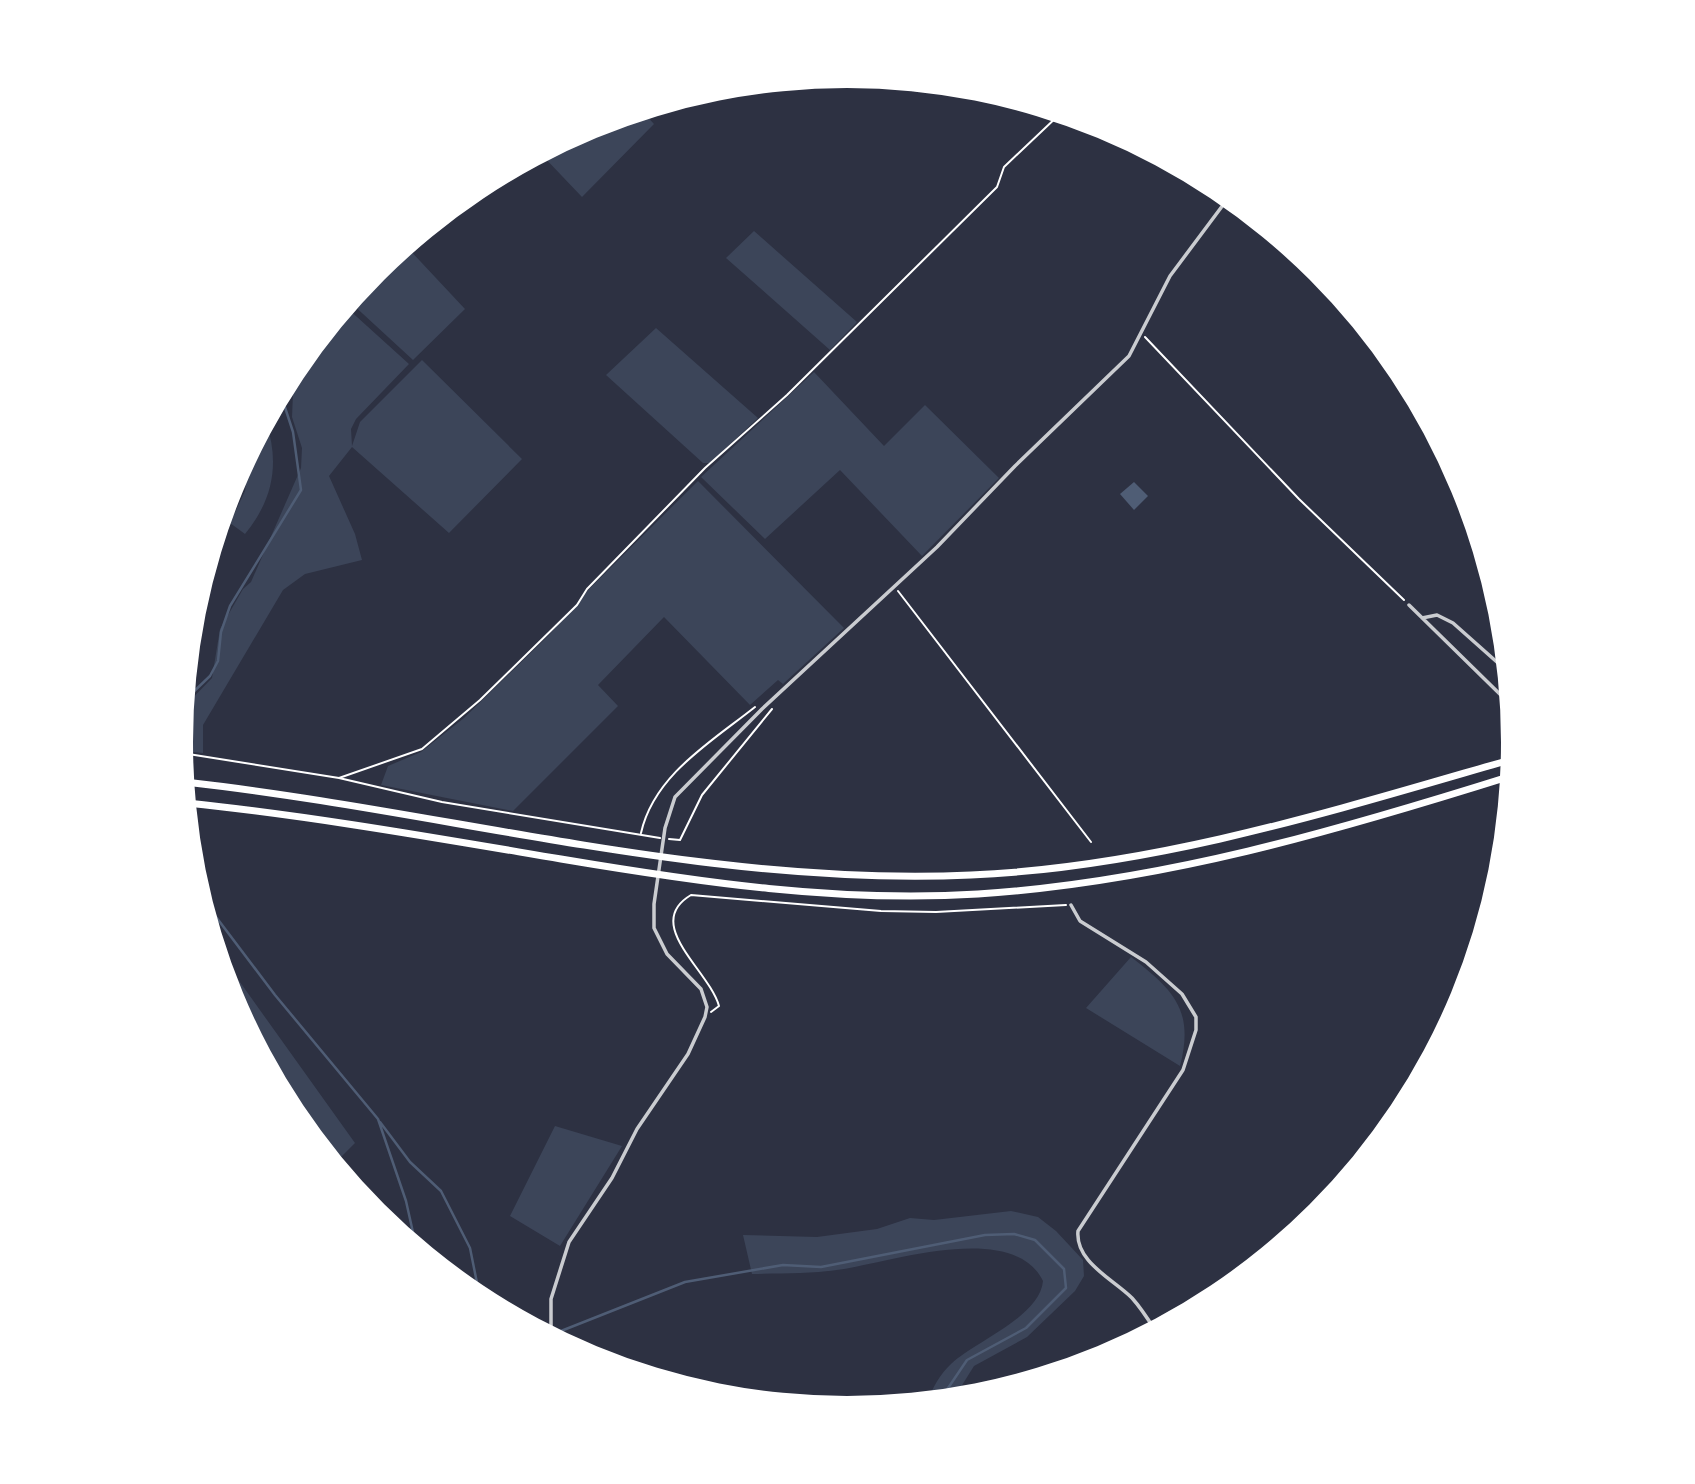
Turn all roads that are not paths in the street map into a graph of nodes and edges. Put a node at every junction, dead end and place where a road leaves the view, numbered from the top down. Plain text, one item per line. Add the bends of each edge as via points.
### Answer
1 (1222, 206) edge
2 (1409, 606) road end
3 (1422, 618) junction
4 (1497, 662) edge
5 (1500, 695) edge
6 (1502, 761) edge
7 (1501, 779) edge
8 (194, 784) edge
9 (196, 804) edge
10 (1071, 905) road end
11 (1149, 1322) edge
12 (551, 1325) edge

1 - 12 street via 1170,276 1121,365 675,797 664,828 654,928 658,940 701,989 705,1017 688,1054 569,1242 551,1299
2 - 3 street
3 - 4 street via 1437,615 1452,622
3 - 5 street
6 - 8 highway via 1201,844 1075,866 970,875 748,866
7 - 9 highway via 1355,825 1207,862 1079,885 975,894 867,895 649,874 267,811
10 - 11 street via 1080,921 1146,962 1182,994 1196,1017 1183,1070 1078,1231 1084,1256 1131,1298

